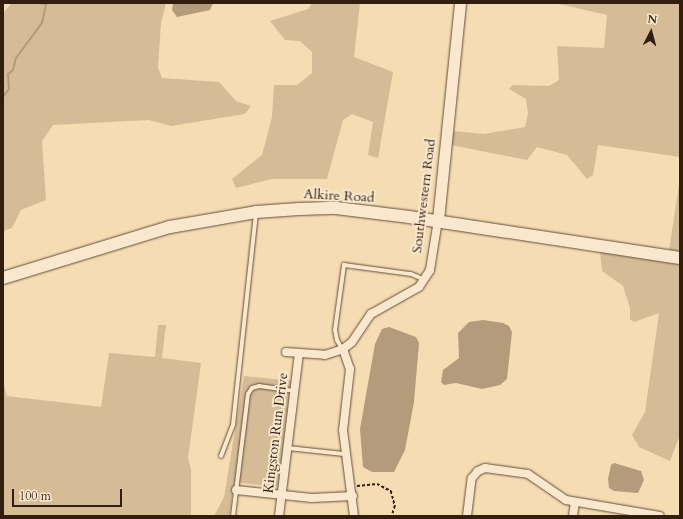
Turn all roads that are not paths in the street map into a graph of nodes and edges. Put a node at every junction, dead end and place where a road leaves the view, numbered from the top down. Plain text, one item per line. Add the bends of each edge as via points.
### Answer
1 (460, 3) edge
2 (256, 212) junction
3 (438, 220) junction
4 (680, 258) edge
5 (3, 278) edge
6 (426, 280) junction
7 (343, 349) junction
8 (286, 352) dead end
9 (299, 354) junction
10 (294, 391) junction
11 (288, 448) junction
12 (344, 454) junction
13 (221, 456) dead end
14 (236, 490) junction
15 (282, 495) junction
16 (353, 496) junction
17 (575, 502) junction
18 (233, 516) edge
19 (279, 516) edge
20 (354, 516) edge
21 (467, 516) edge
22 (573, 516) edge
23 (660, 516) edge

1 - 3 street, Southwestern Road
2 - 3 main road, Alkire Road via 336,208
2 - 5 main road, Alkire Road via 158,230
2 - 13 lane via 233,425
3 - 4 main road, Alkire Road
3 - 6 street, Southwestern Road
6 - 7 street via 412,292 371,314 352,342
6 - 7 lane via 411,274 344,265 335,330
7 - 9 street via 325,355
7 - 12 street via 350,369 343,430
8 - 9 street
9 - 10 street, Kingston Run Drive
10 - 11 street, Kingston Run Drive
10 - 14 lane via 252,388 248,394
11 - 12 lane
11 - 15 street, Kingston Run Drive
12 - 16 street
14 - 15 street
14 - 18 lane
15 - 16 street via 326,498
15 - 19 street, Kingston Run Drive
16 - 20 street
17 - 21 street via 557,495 528,474 491,468 478,471 472,478
17 - 22 street
17 - 23 street

